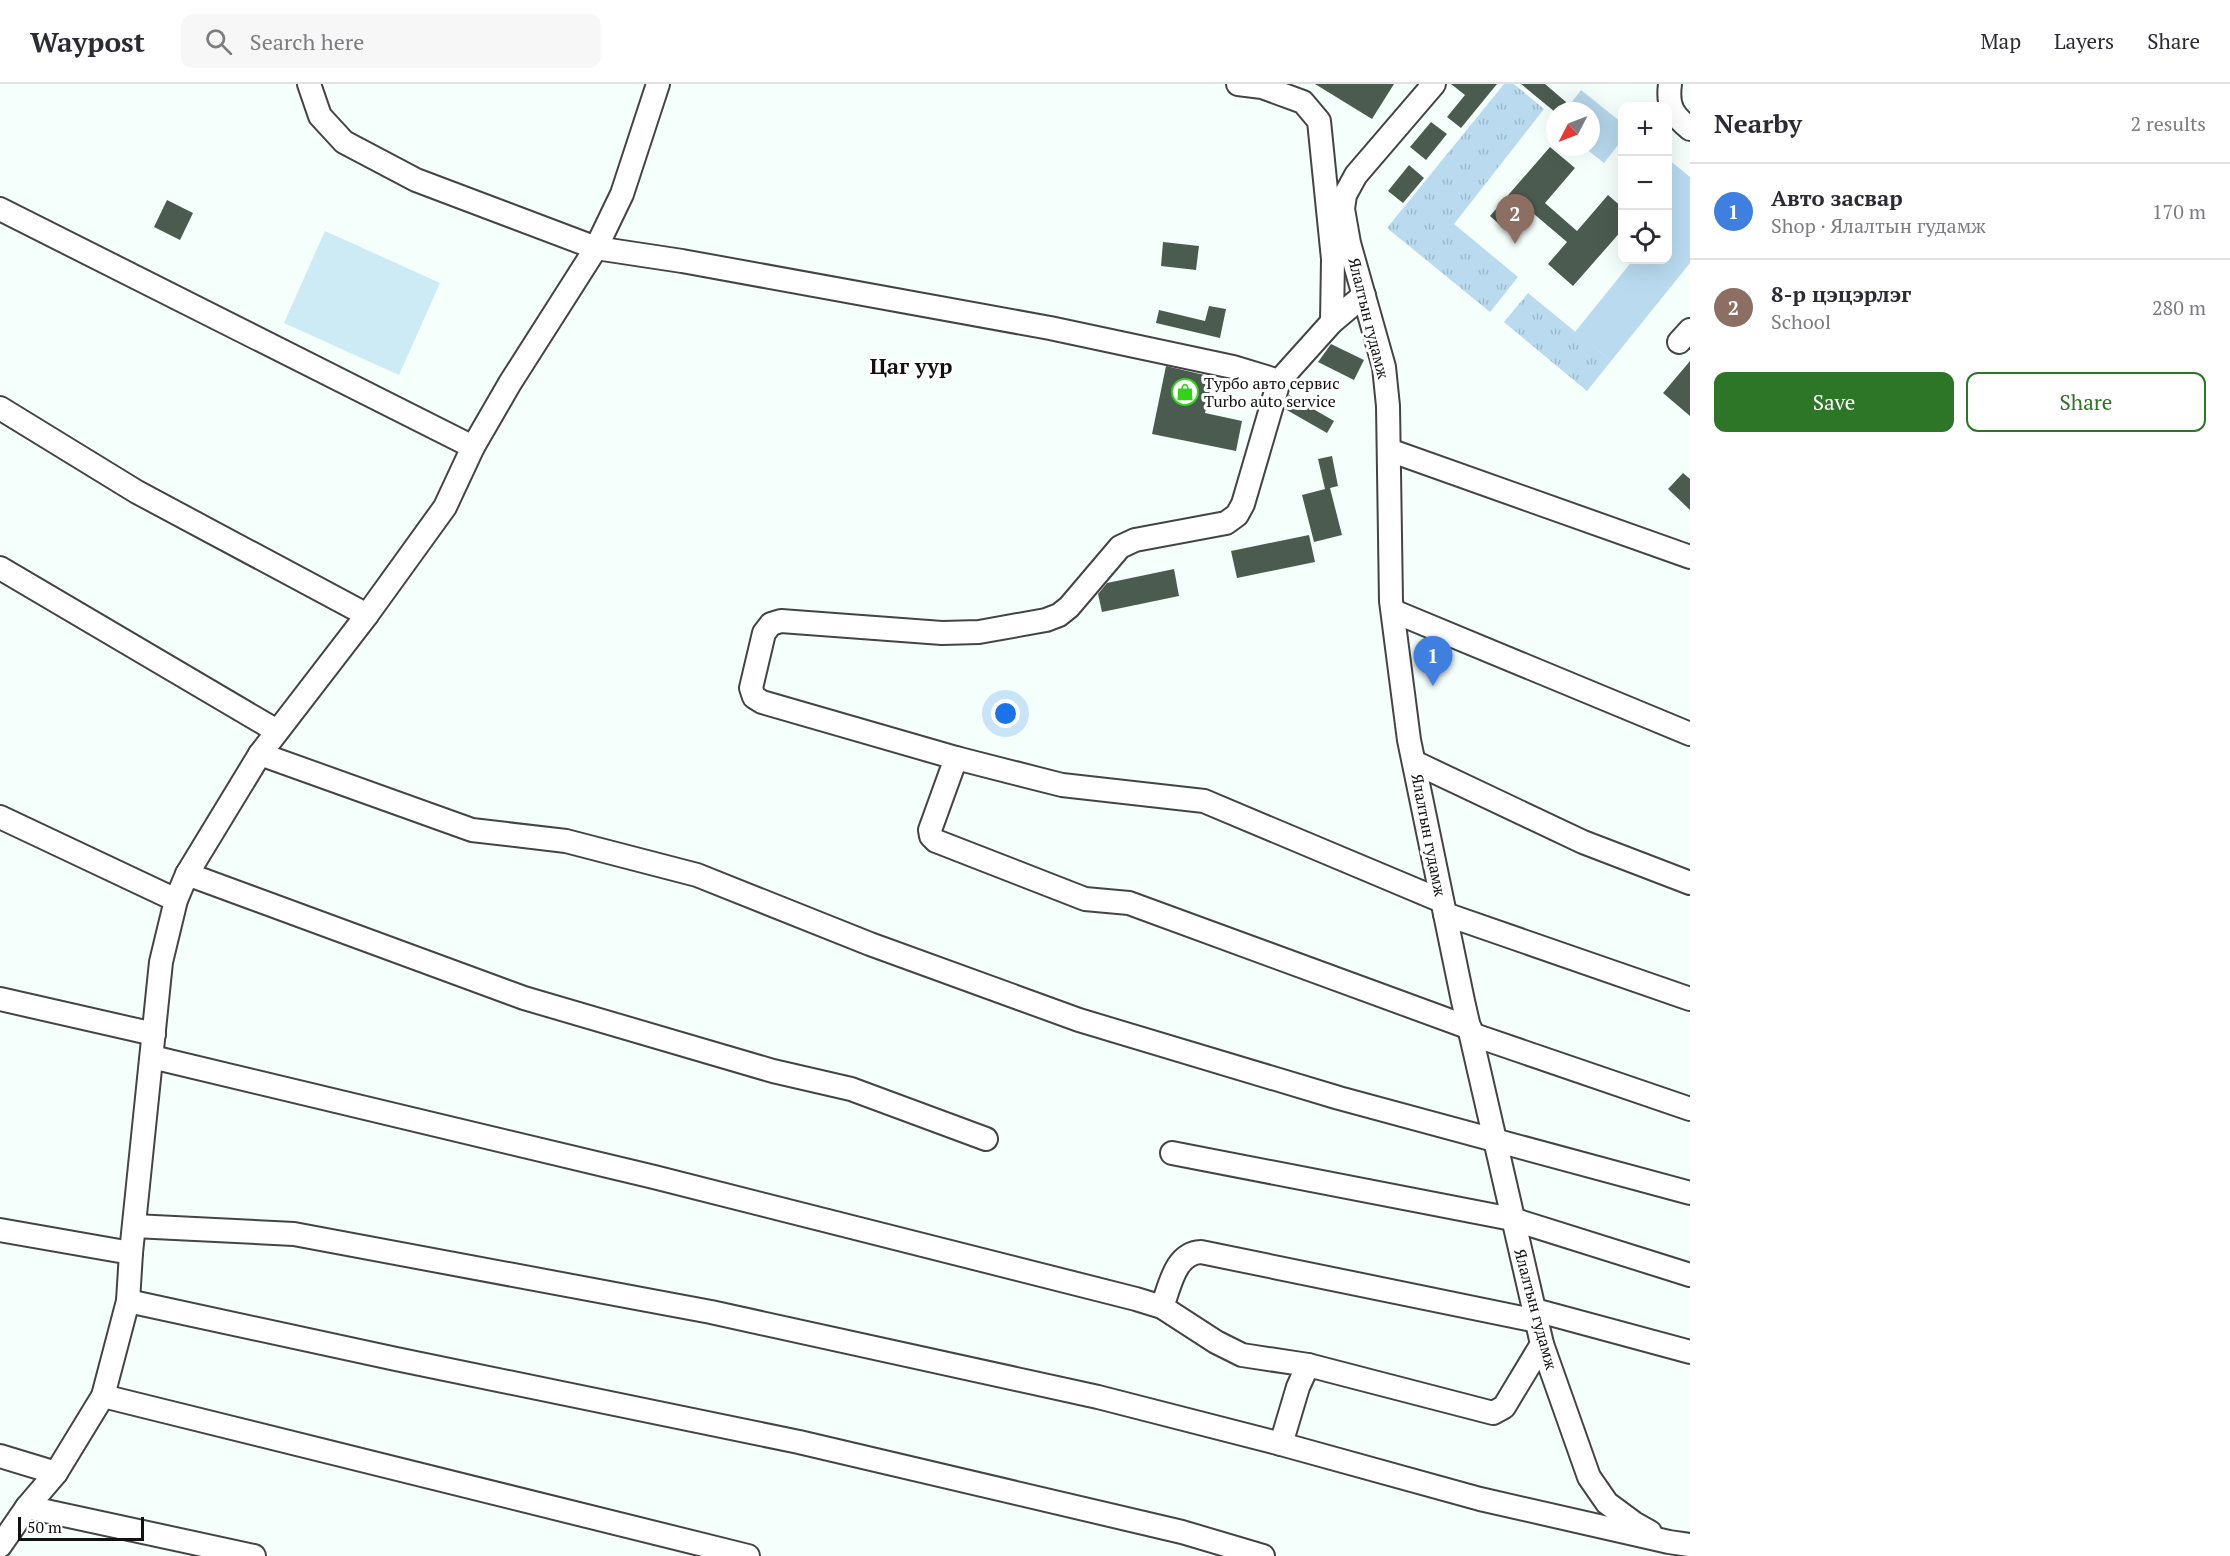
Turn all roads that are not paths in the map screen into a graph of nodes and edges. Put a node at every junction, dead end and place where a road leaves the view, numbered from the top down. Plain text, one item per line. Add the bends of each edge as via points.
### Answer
1 (309, 84) edge
2 (658, 84) edge
3 (1238, 84) edge
4 (1434, 84) edge
5 (1670, 84) edge
6 (1690, 129) edge
7 (0, 209) edge
8 (596, 248) junction
9 (1364, 295) junction
10 (1332, 322) junction
11 (1279, 381) junction
12 (0, 408) edge
13 (473, 447) junction
14 (1389, 450) junction
15 (1690, 556) edge
16 (0, 568) edge
17 (1393, 611) junction
18 (367, 615) junction
19 (277, 731) junction
20 (1690, 734) edge
21 (260, 754) junction
22 (956, 758) junction
23 (1414, 762) junction
24 (0, 817) edge
25 (187, 874) junction
26 (1690, 883) edge
27 (176, 900) junction
28 (1443, 907) junction
29 (0, 999) edge
30 (1690, 999) edge
31 (1471, 1031) junction
32 (154, 1034) junction
33 (152, 1057) junction
34 (1690, 1108) edge
35 (986, 1138) dead end
36 (1495, 1139) junction
37 (1172, 1153) dead end
38 (1690, 1193) edge
39 (1512, 1220) junction
40 (134, 1226) junction
41 (0, 1230) edge
42 (131, 1253) junction
43 (1690, 1275) edge
44 (128, 1301) junction
45 (1162, 1307) junction
46 (1536, 1315) junction
47 (1542, 1344) junction
48 (1690, 1352) edge
49 (1308, 1365) junction
50 (104, 1395) junction
51 (1281, 1444) junction
52 (0, 1456) edge
53 (56, 1473) junction
54 (27, 1507) junction
55 (1680, 1543) edge
56 (0, 1546) edge
57 (254, 1556) edge
58 (748, 1556) edge
59 (1263, 1556) edge
60 (1688, 1556) edge

1 - 8 street via 320,116 344,142 416,180
2 - 8 street via 622,194
3 - 10 street via 1262,87 1303,102 1319,122 1333,259
4 - 9 street, Ялалтын гудамж via 1356,175 1345,195 1345,225
5 - 6 street via 1668,99 1678,118
7 - 13 street
8 - 11 street via 1050,328
8 - 13 street
9 - 10 street
9 - 14 street, Ялалтын гудамж via 1384,367
10 - 11 street
11 - 22 street via 1237,515 1226,523 1135,540 1120,547 1059,615 979,632 942,633 781,621 771,624 764,633 751,688 754,697
12 - 18 street via 137,492
13 - 18 street via 445,507
14 - 15 street
14 - 17 street, Ялалтын гудамж
16 - 19 street
17 - 20 street
17 - 23 street, Ялалтын гудамж
18 - 19 street
19 - 21 street
21 - 25 street
21 - 36 street via 472,830 566,841 697,874 870,944 1079,1020 1339,1098
22 - 28 street via 1062,785 1204,801
22 - 31 street via 930,830 936,841 1085,899 1129,903
23 - 26 street via 1583,842
23 - 28 street, Ялалтын гудамж
24 - 27 street
25 - 27 street
25 - 35 street via 524,998 772,1071 851,1089
27 - 32 street via 161,962
28 - 30 street
28 - 31 street, Ялалтын гудамж
29 - 32 street
31 - 34 street
31 - 36 street, Ялалтын гудамж
32 - 33 street
33 - 40 street
33 - 45 street via 654,1177
36 - 38 street
36 - 39 street, Ялалтын гудамж
37 - 39 street
39 - 43 street
39 - 46 street, Ялалтын гудамж
40 - 42 street
40 - 51 street via 294,1234 699,1310 1098,1397
41 - 42 street
42 - 44 street
44 - 50 street
44 - 59 street via 799,1442 1182,1532
45 - 46 street via 1179,1264 1192,1252 1202,1252
45 - 49 street via 1242,1355
46 - 47 street, Ялалтын гудамж
46 - 48 street
47 - 49 street via 1504,1407 1493,1413
47 - 55 street, Ялалтын гудамж via 1589,1477 1607,1503 1634,1523
49 - 51 street
50 - 53 street
50 - 58 street
51 - 55 street via 1480,1499
52 - 53 street
53 - 54 street
54 - 56 street
54 - 57 street
55 - 60 street, Ялалтын гудамж

